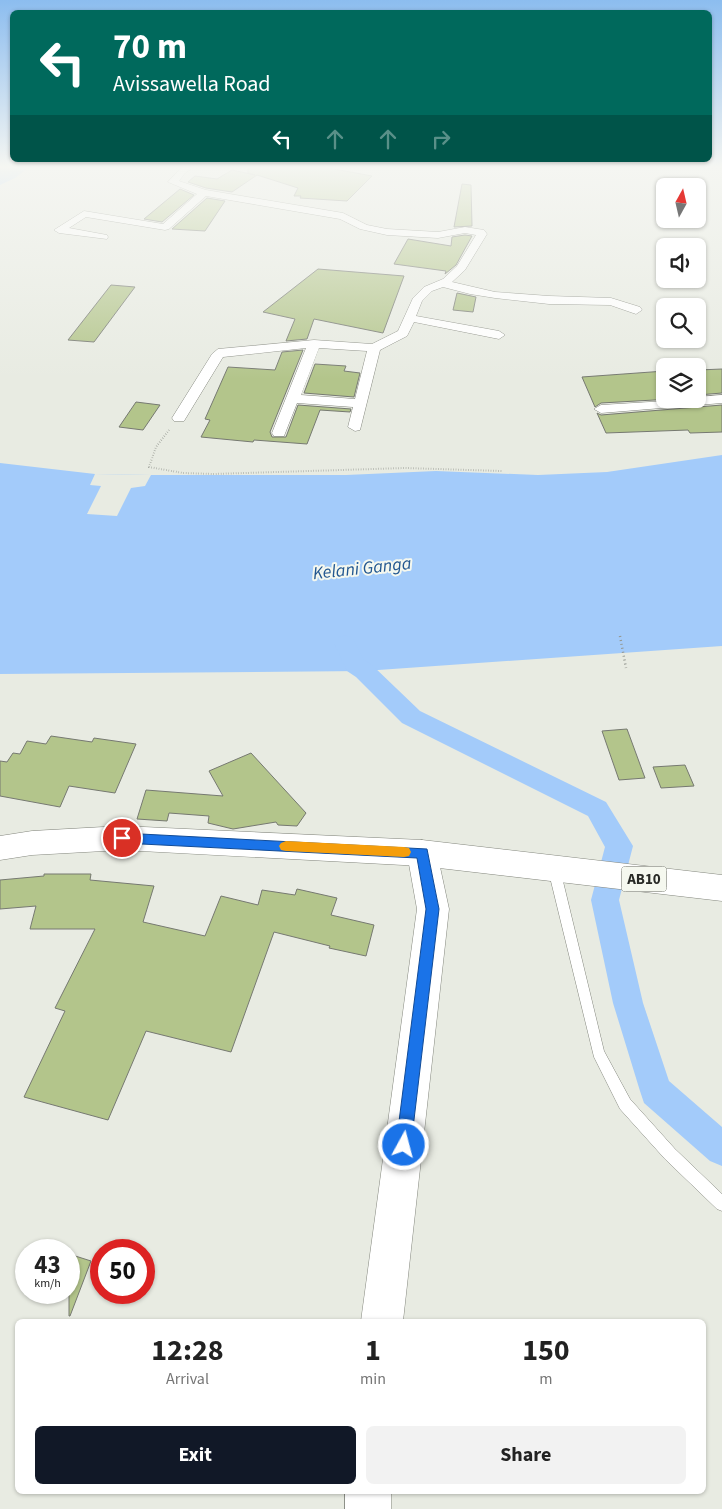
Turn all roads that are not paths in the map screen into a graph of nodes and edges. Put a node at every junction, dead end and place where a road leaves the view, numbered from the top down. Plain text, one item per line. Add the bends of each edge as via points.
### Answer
1 (481, 237) edge
2 (443, 283) junction
3 (597, 290) dead end
4 (591, 301) junction
5 (636, 310) dead end
6 (410, 318) junction
7 (499, 335) dead end
8 (314, 344) junction
9 (374, 348) junction
10 (292, 399) junction
11 (722, 399) edge
12 (360, 403) junction
13 (601, 409) dead end
14 (179, 418) road end
15 (354, 428) dead end
16 (280, 433) dead end
17 (0, 832) edge
18 (32, 843) junction
19 (0, 848) edge
20 (422, 853) junction
21 (562, 869) junction
22 (720, 888) edge
23 (722, 1204) edge
24 (382, 1319) edge
25 (368, 1494) edge
26 (368, 1509) edge

1 - 2 street via 454,275
2 - 4 street via 496,295
2 - 6 street via 428,289 417,300
3 - 4 street via 589,294
4 - 5 street via 614,300
6 - 7 street
6 - 9 street via 403,333
8 - 9 street
8 - 10 street
8 - 14 street via 218,354
9 - 12 street
10 - 12 street
10 - 16 street
11 - 13 street
12 - 15 street
17 - 18 main road, AB10
18 - 19 main road
18 - 20 main road, AB10 via 122,838
20 - 21 main road, AB10
20 - 24 main road via 433,909
21 - 22 main road, AB10
21 - 23 lane via 598,1053 626,1104 670,1154
25 - 26 main road

